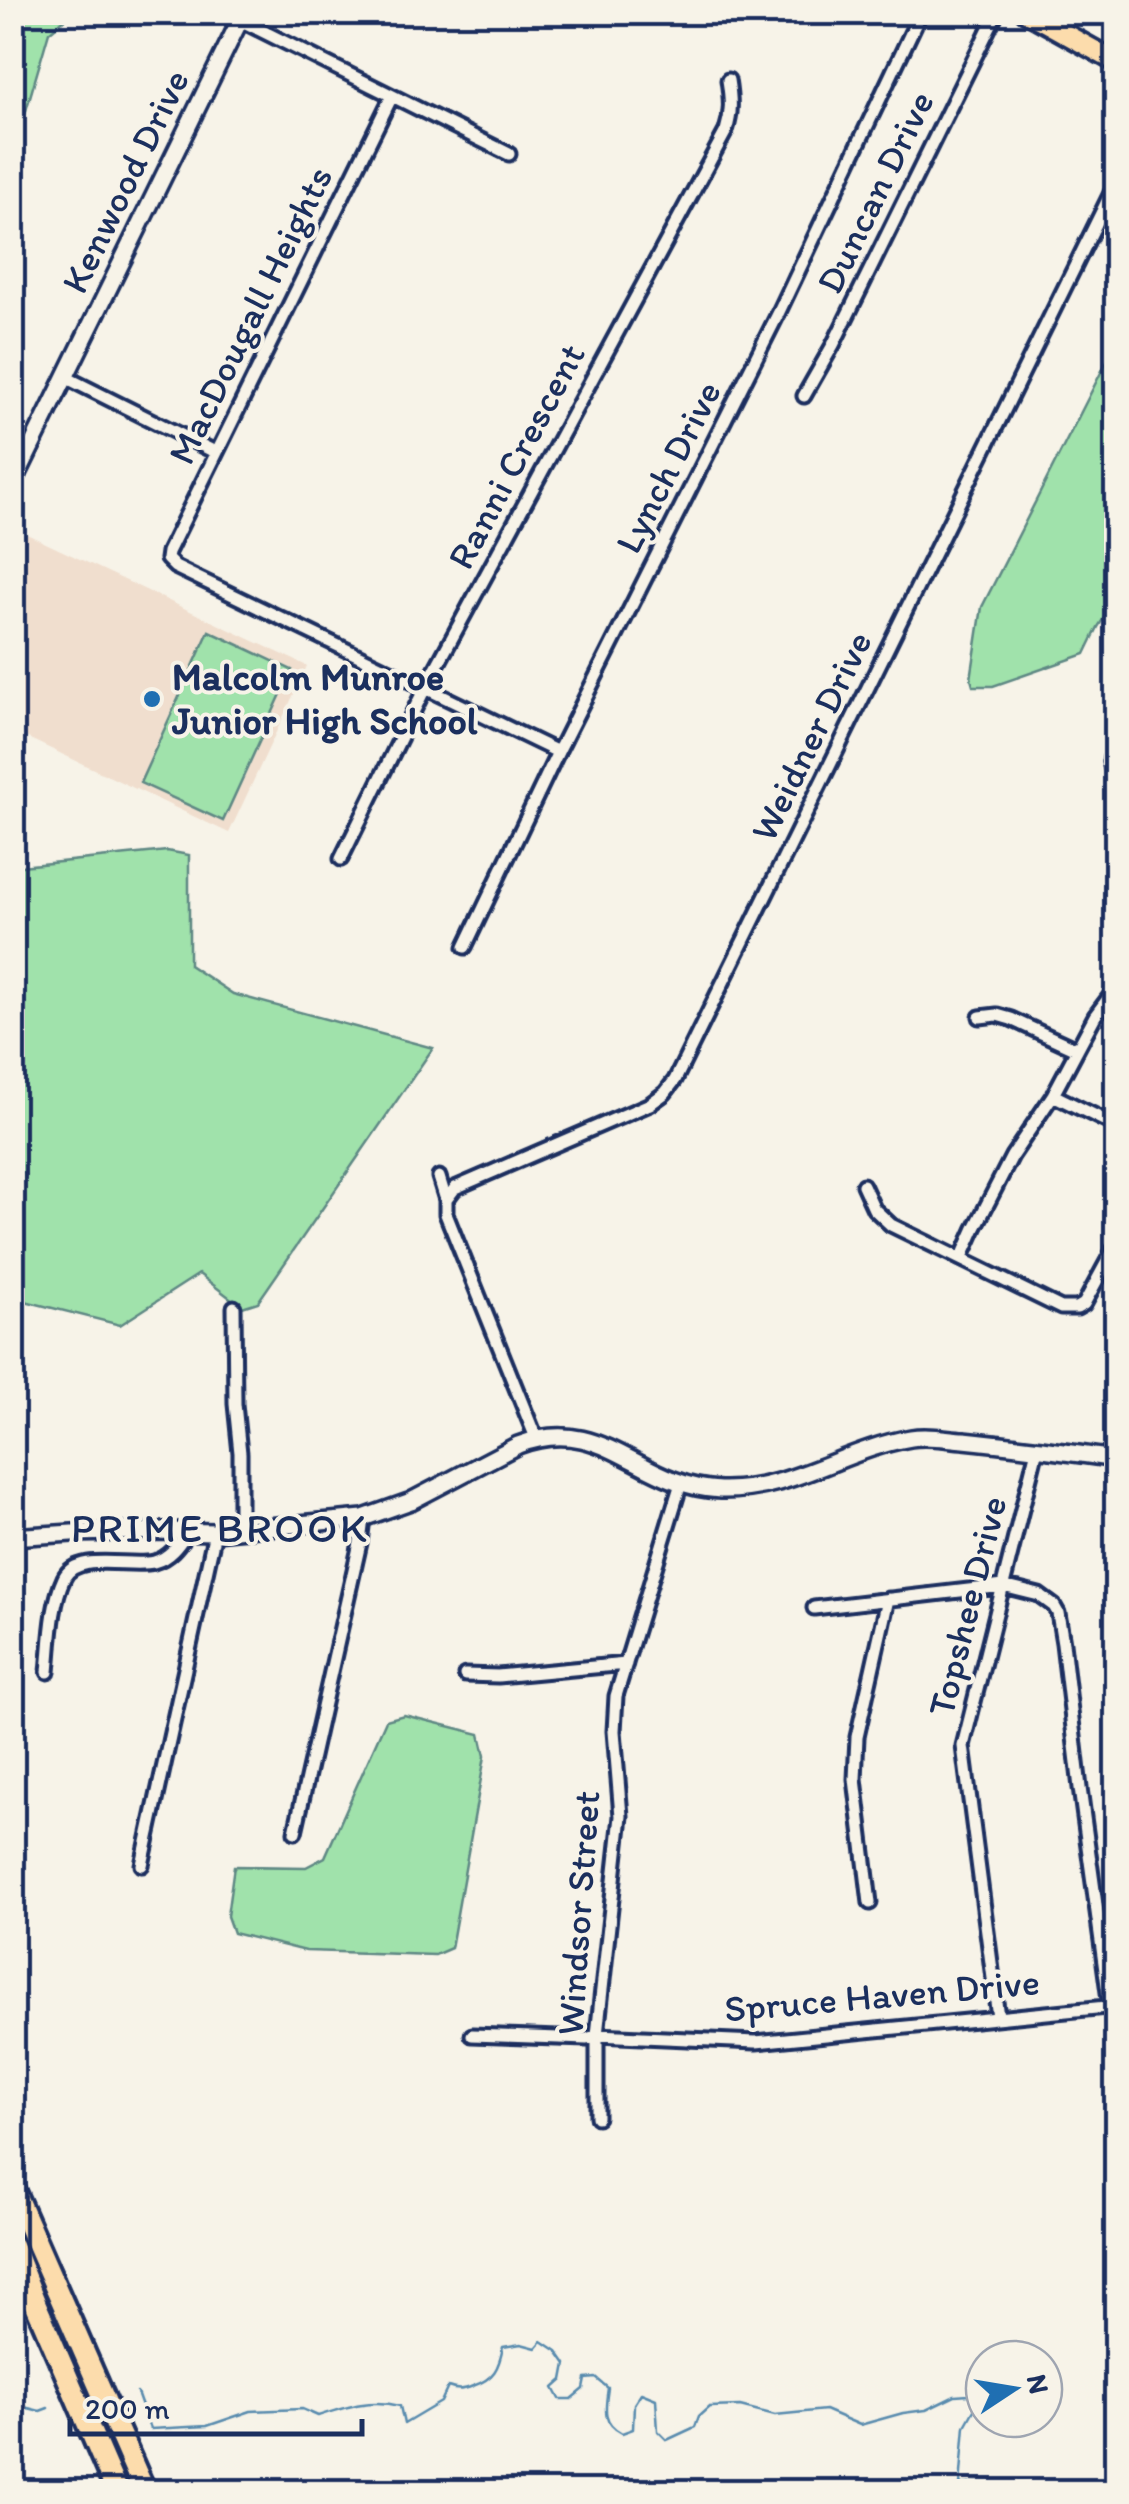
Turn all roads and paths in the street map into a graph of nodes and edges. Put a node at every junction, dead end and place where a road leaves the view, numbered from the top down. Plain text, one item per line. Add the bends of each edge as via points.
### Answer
1 (921, 12) edge
2 (997, 12) edge
3 (1026, 12) edge
4 (242, 16) edge
5 (1116, 62) edge
6 (728, 80) dead end
7 (392, 96) junction
8 (509, 154) dead end
9 (1116, 182) edge
10 (64, 377) junction
11 (804, 396) dead end
12 (215, 452) junction
13 (12, 486) edge
14 (424, 688) junction
15 (1116, 733) edge
16 (558, 752) junction
17 (1116, 782) edge
18 (341, 859) dead end
19 (465, 947) dead end
20 (1116, 988) edge
21 (980, 1016) dead end
22 (1076, 1049) junction
23 (1053, 1095) junction
24 (1116, 1126) edge
25 (439, 1178) dead end
26 (862, 1185) dead end
27 (446, 1200) junction
28 (1116, 1245) edge
29 (961, 1260) junction
30 (234, 1307) dead end
31 (536, 1438) junction
32 (1037, 1449) junction
33 (1116, 1459) edge
34 (681, 1483) junction
35 (363, 1518) junction
36 (240, 1530) junction
37 (188, 1531) junction
38 (216, 1532) junction
39 (12, 1537) edge
40 (1003, 1586) junction
41 (888, 1598) junction
42 (814, 1608) dead end
43 (626, 1664) junction
44 (48, 1672) dead end
45 (465, 1675) dead end
46 (295, 1832) dead end
47 (142, 1864) dead end
48 (870, 1904) dead end
49 (1113, 2006) edge
50 (998, 2017) junction
51 (472, 2035) dead end
52 (598, 2036) junction
53 (597, 2117) dead end
54 (12, 2185) edge
55 (12, 2245) edge
56 (117, 2492) edge
57 (144, 2492) edge

1 - 16 street, Lynch Drive
2 - 11 street, Duncan Drive
3 - 5 main road
4 - 7 street
4 - 10 main road, Kenwood Drive
6 - 14 street, Ranni Crescent via 726,131
7 - 8 street
7 - 12 street, MacDougall Heights
9 - 27 street, Weidner Drive via 678,1076 650,1104 454,1188
10 - 12 street
10 - 13 main road, Kenwood Drive
12 - 14 street, MacDougall Heights via 168,562
14 - 16 street
14 - 18 street, Ranni Crescent
15 - 17 street via 1110,762
16 - 19 street, Lynch Drive
20 - 22 street
21 - 22 street via 1011,1019
22 - 23 street
23 - 24 street
23 - 29 street via 1012,1156
25 - 27 street
26 - 29 street via 884,1220
27 - 31 street
28 - 29 street via 1089,1298 1069,1310
30 - 36 street
31 - 34 main road via 589,1440
31 - 35 main road via 412,1502
32 - 33 main road
32 - 34 main road via 916,1437 748,1489
32 - 40 street, Topshee Drive
34 - 43 street, Windsor Street
35 - 36 main road
35 - 46 street
36 - 38 main road
37 - 38 main road
37 - 39 main road
37 - 44 street via 156,1562 88,1563 69,1572 53,1619
38 - 47 street
40 - 41 street
40 - 49 street via 1039,1594 1058,1613
40 - 50 street, Topshee Drive via 963,1746
41 - 42 street
41 - 48 street via 857,1737 855,1779
43 - 45 street
43 - 52 street, Windsor Street via 616,1696 620,1826
49 - 50 street, Spruce Haven Drive
50 - 52 street, Spruce Haven Drive via 756,2042
51 - 52 street, Spruce Haven Drive
52 - 53 street, Windsor Street
54 - 57 highway
55 - 56 highway

